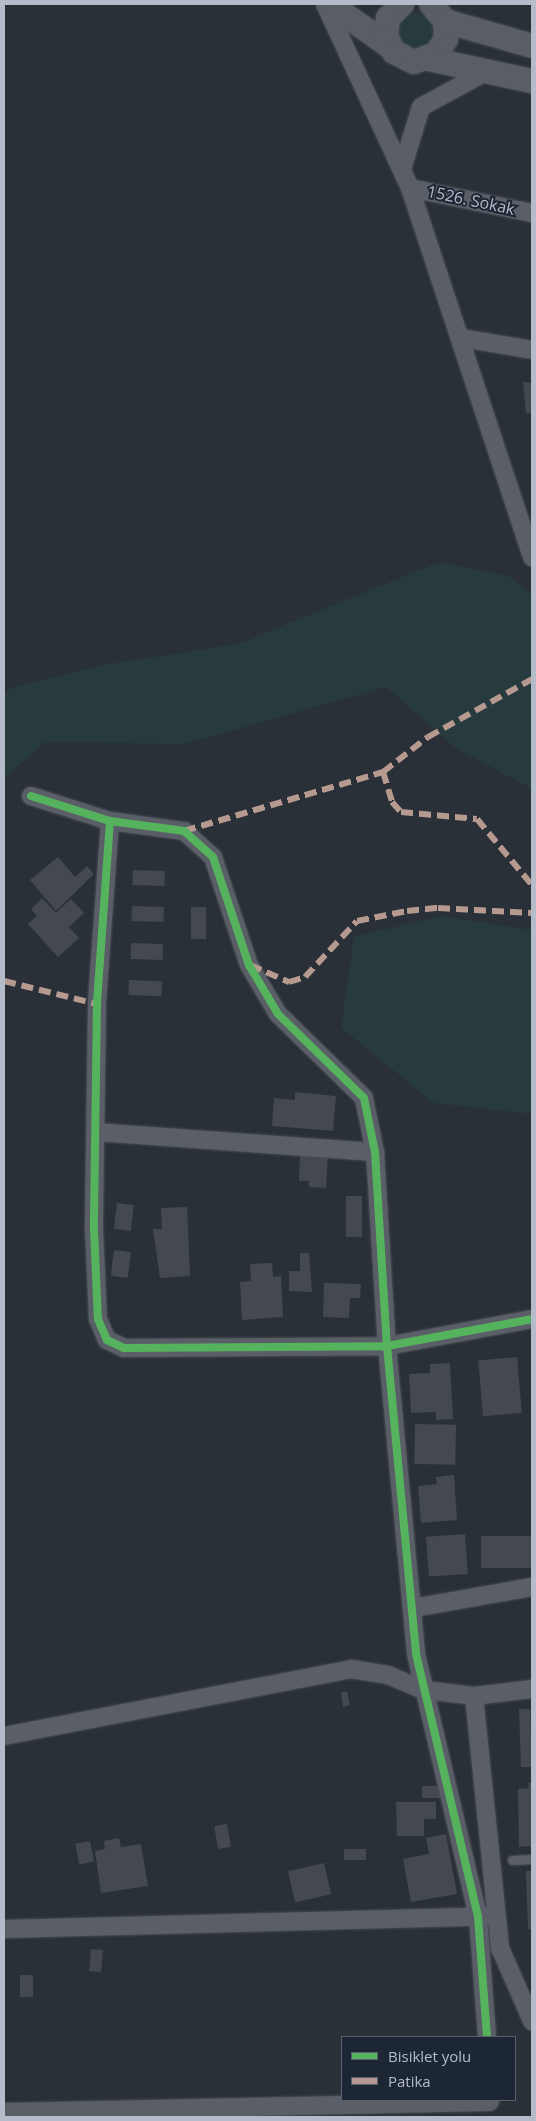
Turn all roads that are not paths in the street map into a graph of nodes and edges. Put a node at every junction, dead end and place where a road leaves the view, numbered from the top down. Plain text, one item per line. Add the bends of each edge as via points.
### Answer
1 (325, 4) edge
2 (330, 4) edge
3 (402, 4) edge
4 (438, 12) edge
5 (389, 46) junction
6 (532, 46) edge
7 (429, 59) junction
8 (482, 74) junction
9 (532, 81) edge
10 (402, 169) junction
11 (410, 188) junction
12 (532, 213) edge
13 (462, 338) junction
14 (532, 350) edge
15 (532, 557) edge
16 (31, 796) dead end
17 (110, 822) junction
18 (96, 1132) junction
19 (375, 1152) junction
20 (532, 1320) edge
21 (387, 1346) junction
22 (532, 1587) edge
23 (412, 1608) junction
24 (532, 1689) edge
25 (424, 1690) junction
26 (474, 1696) junction
27 (4, 1736) edge
28 (532, 1859) edge
29 (512, 1860) dead end
30 (487, 1916) junction
31 (4, 1930) edge
32 (532, 2021) edge
33 (487, 2036) edge
34 (491, 2106) edge
35 (4, 2112) edge

1 - 10 street
2 - 5 main road
3 - 5 main road via 388,18
4 - 6 main road
4 - 7 main road via 446,39
5 - 7 main road via 406,60
7 - 8 main road
8 - 9 main road
8 - 10 street via 421,107
10 - 11 street
11 - 12 street, 1526. Sokak
11 - 13 street
13 - 14 street
13 - 15 street
16 - 17 street
17 - 18 street via 97,1004
17 - 19 street via 184,831 213,857 249,965 278,1014 364,1098
18 - 19 street
18 - 21 street via 95,1282 98,1319 107,1340 124,1348
19 - 21 street
20 - 21 street
21 - 23 street
22 - 23 street
23 - 25 street via 416,1654
24 - 26 street
25 - 26 street
25 - 27 street via 388,1675 351,1669
25 - 30 street
26 - 30 street
28 - 29 lane
30 - 31 street
30 - 32 street
30 - 33 street
34 - 35 street

